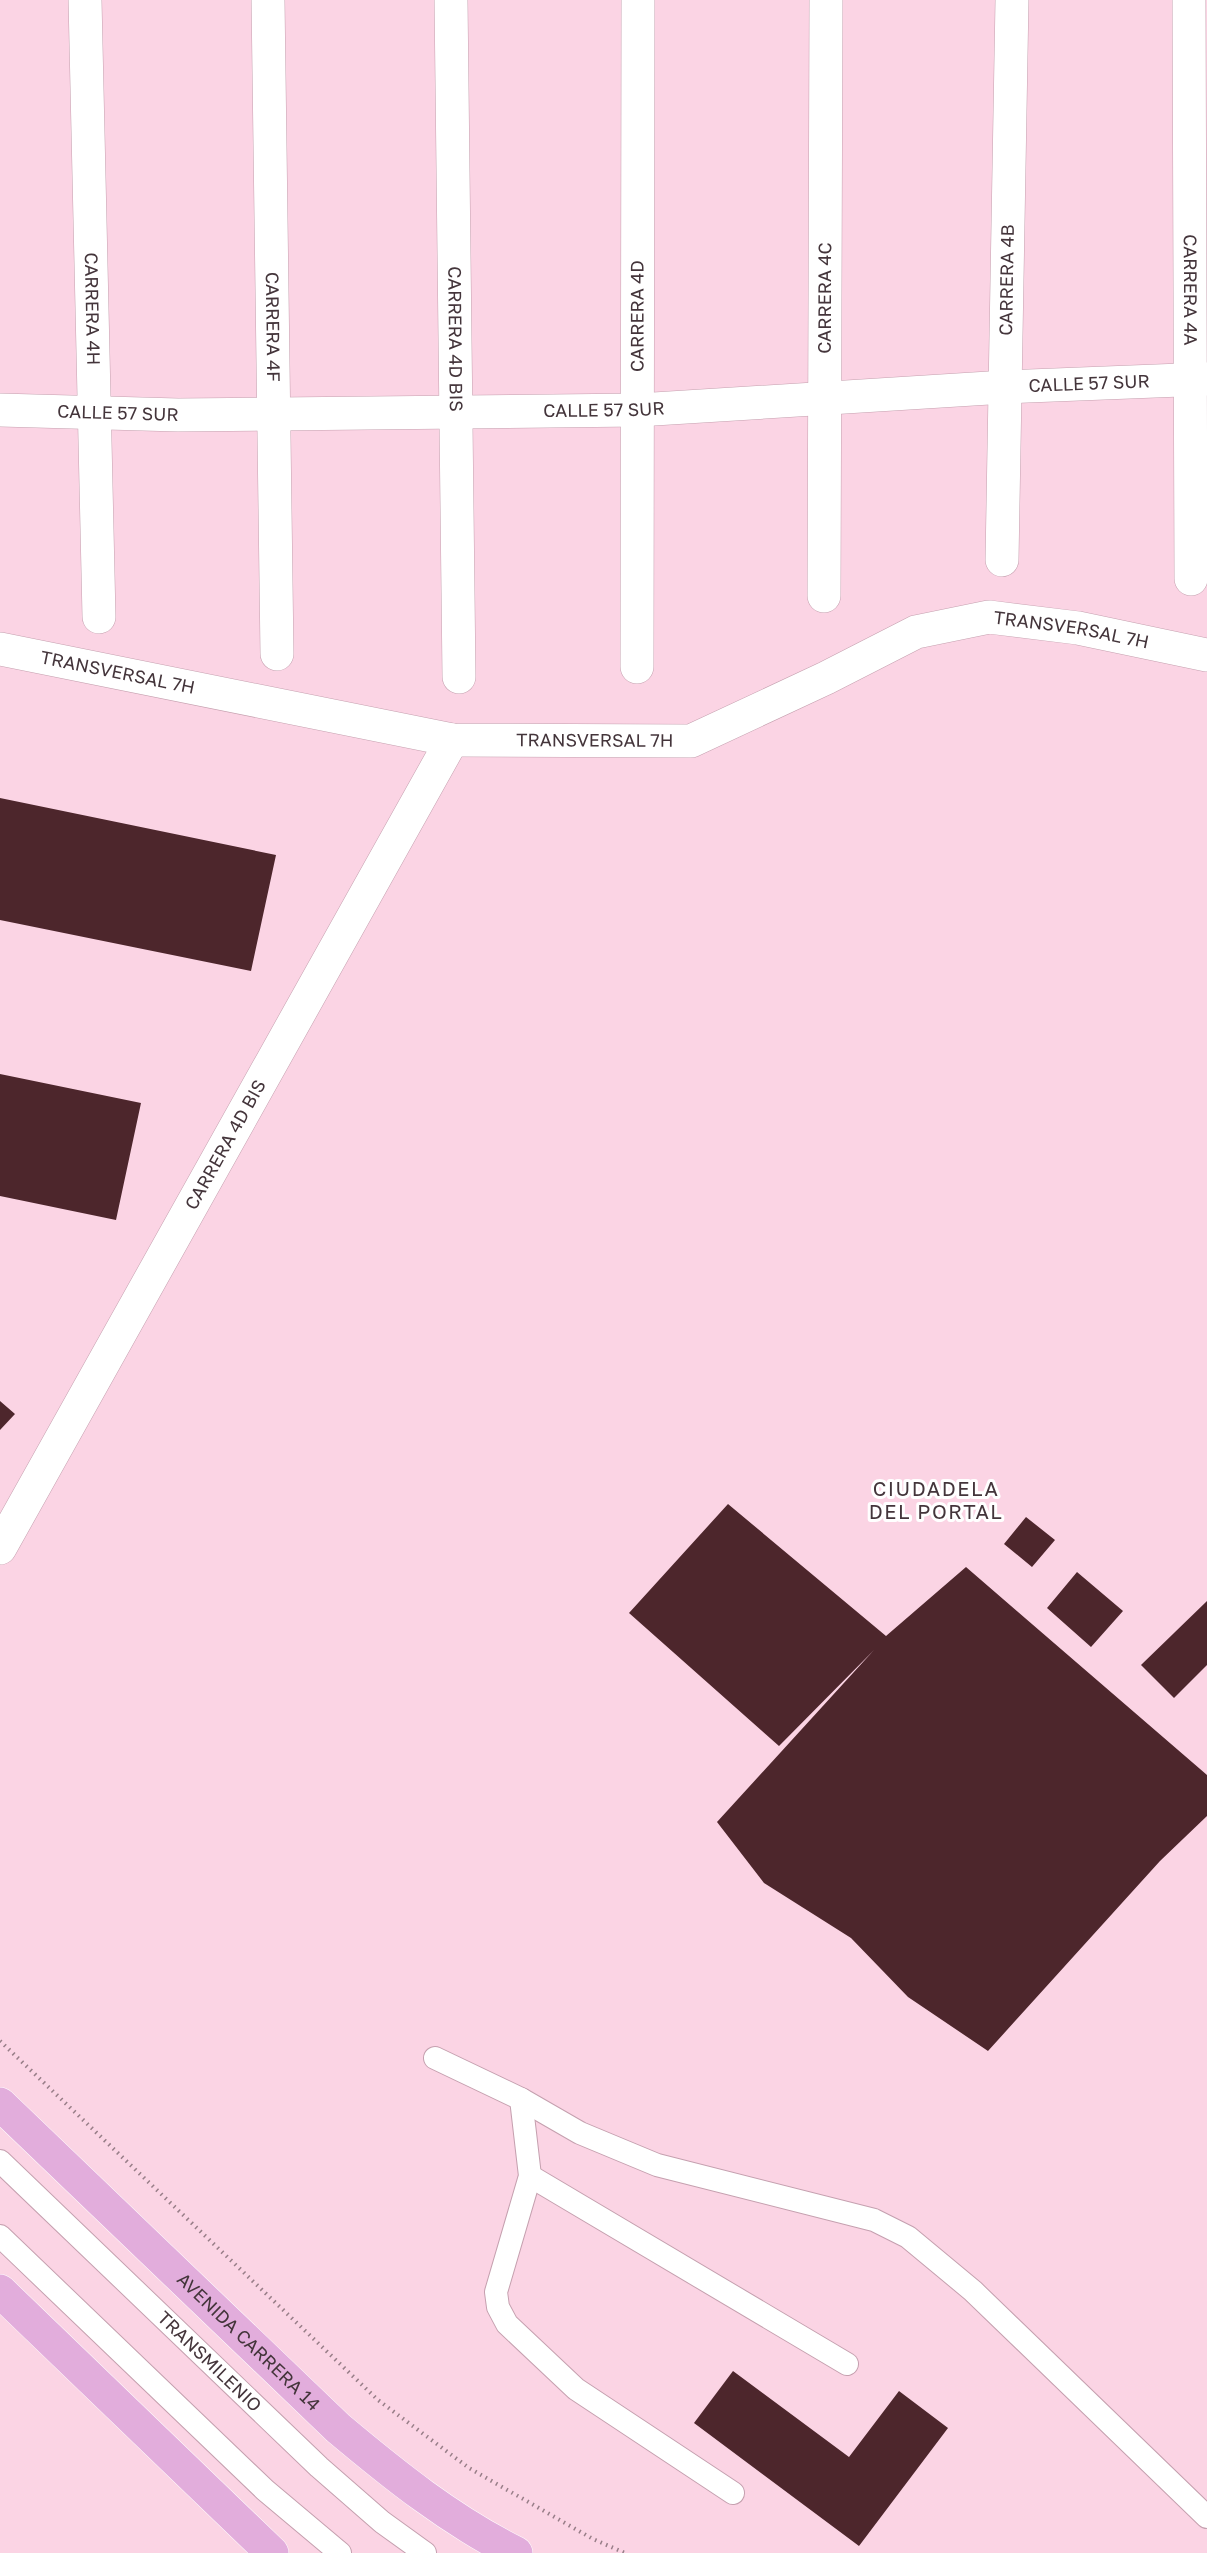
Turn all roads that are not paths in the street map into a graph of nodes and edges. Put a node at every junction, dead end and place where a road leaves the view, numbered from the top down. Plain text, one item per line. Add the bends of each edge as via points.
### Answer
1 (85, 0) edge
2 (268, 0) edge
3 (450, 0) edge
4 (638, 0) edge
5 (826, 0) edge
6 (1012, 0) edge
7 (1189, 0) edge
8 (1199, 380) edge
9 (1005, 387) junction
10 (825, 399) junction
11 (0, 410) edge
12 (638, 410) junction
13 (95, 412) junction
14 (455, 413) junction
15 (273, 414) junction
16 (1002, 560) dead end
17 (1191, 579) dead end
18 (824, 596) dead end
19 (99, 617) dead end
20 (0, 650) edge
21 (277, 654) dead end
22 (1207, 655) edge
23 (637, 668) dead end
24 (459, 677) dead end
25 (452, 741) junction
26 (0, 1548) edge
27 (435, 2058) dead end
28 (521, 2099) junction
29 (0, 2104) edge
30 (0, 2161) edge
31 (530, 2176) junction
32 (0, 2236) edge
33 (0, 2291) edge
34 (847, 2364) dead end
35 (733, 2493) dead end
36 (1207, 2517) edge
37 (272, 2553) edge
38 (340, 2553) edge
39 (425, 2553) edge
40 (516, 2553) edge

1 - 13 street, CARRERA 4H
2 - 15 street, CARRERA 4F
3 - 14 street, CARRERA 4D BIS
4 - 12 street, CARRERA 4D
5 - 10 street, CARRERA 4C
6 - 9 street, CARRERA 4B
7 - 8 street, CARRERA 4A
8 - 9 street, CALLE 57 SUR
8 - 17 street, CARRERA 4A
9 - 10 street, CALLE 57 SUR
9 - 16 street, CARRERA 4B
10 - 12 street, CALLE 57 SUR
10 - 18 street, CARRERA 4C
11 - 13 street, CALLE 57 SUR
12 - 14 street, CALLE 57 SUR
12 - 23 street, CARRERA 4D
13 - 15 street, CALLE 57 SUR
13 - 19 street, CARRERA 4H
14 - 15 street, CALLE 57 SUR
14 - 24 street, CARRERA 4D BIS
15 - 21 street, CARRERA 4F
20 - 25 street, TRANSVERSAL 7H
22 - 25 street, TRANSVERSAL 7H via 1078,628 988,617 916,632 691,741
25 - 26 street, CARRERA 4D BIS
27 - 28 lane
28 - 31 lane
28 - 36 lane via 580,2133 657,2165 874,2220 908,2237 973,2291
29 - 40 main road, AVENIDA CARRERA 14 via 338,2428 444,2512
30 - 39 lane, TRANSMILENIO via 319,2467 382,2522
31 - 34 lane
31 - 35 lane via 496,2292 507,2324 576,2389
32 - 38 lane via 265,2490
33 - 37 main road

